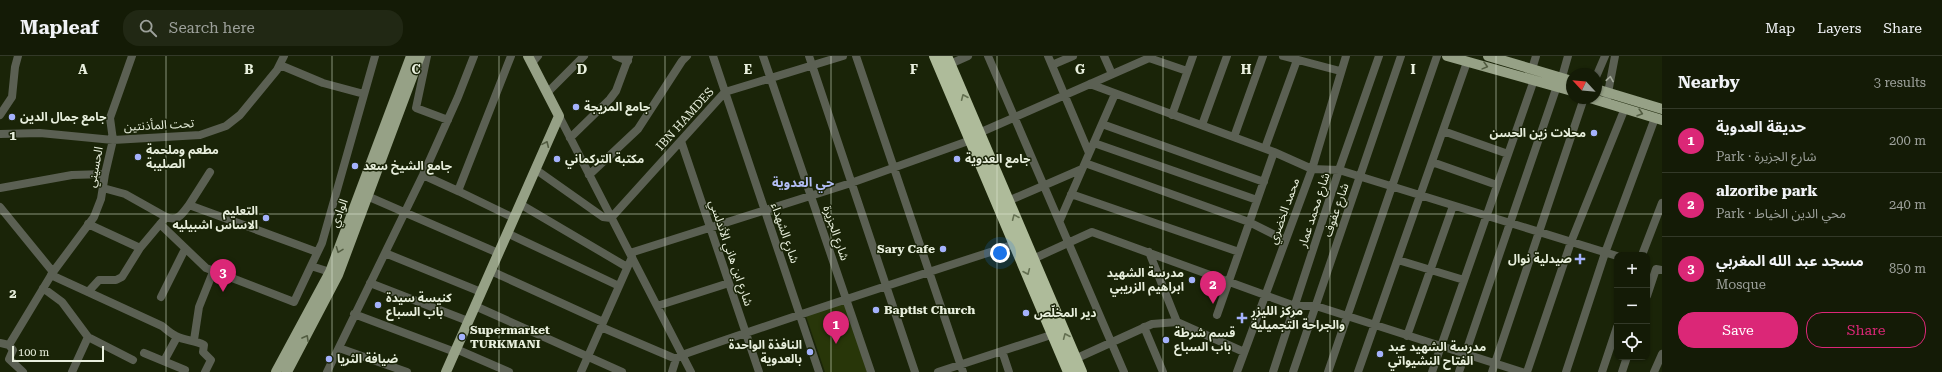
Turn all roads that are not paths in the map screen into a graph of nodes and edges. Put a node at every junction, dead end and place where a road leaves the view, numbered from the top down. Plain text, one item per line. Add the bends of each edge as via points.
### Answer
1 (18, 56) edge
2 (132, 56) edge
3 (284, 56) edge
4 (375, 56) edge
5 (411, 56) edge
6 (420, 56) edge
7 (427, 56) edge
8 (474, 56) edge
9 (511, 56) edge
10 (584, 56) edge
11 (616, 56) edge
12 (687, 56) edge
13 (713, 56) edge
14 (763, 56) edge
15 (809, 56) edge
16 (843, 56) edge
17 (856, 56) edge
18 (935, 56) edge
19 (968, 56) edge
20 (988, 56) edge
21 (1048, 56) edge
22 (1073, 56) edge
23 (1104, 56) edge
24 (1192, 56) edge
25 (1227, 56) edge
26 (1263, 56) edge
27 (1283, 56) edge
28 (1346, 56) edge
29 (1379, 56) edge
30 (1400, 56) edge
31 (1437, 56) edge
32 (1447, 56) edge
33 (1536, 56) edge
34 (1568, 56) edge
35 (1605, 56) edge
36 (1615, 56) edge
37 (1494, 57) edge
38 (533, 58) edge
39 (629, 58) edge
40 (948, 60) edge
41 (1297, 60) junction
42 (1467, 62) junction
43 (280, 65) junction
44 (1052, 65) junction
45 (812, 66) junction
46 (1600, 68) edge
47 (1532, 69) junction
48 (1187, 71) junction
49 (1340, 71) junction
50 (1112, 74) junction
51 (1562, 77) junction
52 (771, 78) junction
53 (1566, 78) edge
54 (1534, 80) junction
55 (1090, 84) junction
56 (1557, 86) junction
57 (1566, 89) edge
58 (725, 92) junction
59 (547, 93) junction
60 (364, 94) junction
61 (1115, 94) junction
62 (1602, 94) edge
63 (1065, 95) junction
64 (1602, 98) edge
65 (1607, 98) junction
66 (1582, 104) edge
67 (1625, 108) junction
68 (1662, 109) edge
69 (0, 115) edge
70 (1172, 115) junction
71 (559, 116) junction
72 (1014, 116) junction
73 (1659, 119) edge
74 (448, 120) junction
75 (1102, 124) junction
76 (1202, 125) junction
77 (1443, 131) junction
78 (0, 134) edge
79 (975, 137) junction
80 (1234, 137) junction
81 (570, 138) junction
82 (113, 140) junction
83 (681, 141) junction
84 (1094, 143) junction
85 (1265, 148) junction
86 (1274, 152) junction
87 (1089, 153) junction
88 (1508, 154) junction
89 (1432, 162) junction
90 (1083, 166) junction
91 (894, 167) junction
92 (536, 169) junction
93 (1312, 169) junction
94 (1339, 170) junction
95 (210, 172) dead end
96 (105, 174) junction
97 (423, 175) junction
98 (589, 175) junction
99 (1360, 176) junction
100 (1264, 182) junction
101 (851, 183) junction
102 (1044, 185) junction
103 (1497, 185) junction
104 (1392, 186) junction
105 (0, 188) edge
106 (103, 188) junction
107 (458, 191) junction
108 (1071, 194) junction
109 (810, 195) junction
110 (367, 196) junction
111 (1420, 196) junction
112 (1257, 200) junction
113 (1008, 201) junction
114 (1662, 203) edge
115 (520, 204) junction
116 (189, 205) junction
117 (0, 206) edge
118 (1453, 206) junction
119 (765, 209) junction
120 (405, 213) junction
121 (166, 217) junction
122 (1486, 217) junction
123 (514, 218) junction
124 (612, 218) junction
125 (1060, 220) junction
126 (1250, 222) junction
127 (88, 224) junction
128 (160, 224) junction
129 (1510, 224) junction
130 (710, 228) junction
131 (1539, 232) junction
132 (507, 233) junction
133 (1285, 240) junction
134 (1069, 242) junction
135 (1571, 242) junction
136 (1015, 244) junction
137 (140, 248) junction
138 (185, 249) junction
139 (317, 252) junction
140 (1149, 252) junction
141 (1239, 252) junction
142 (1643, 252) edge
143 (385, 253) junction
144 (498, 253) junction
145 (1605, 253) junction
146 (631, 255) junction
147 (1614, 255) edge
148 (1033, 259) junction
149 (1398, 260) junction
150 (311, 266) junction
151 (627, 267) junction
152 (1430, 270) junction
153 (1659, 270) edge
154 (491, 271) junction
155 (930, 271) junction
156 (213, 272) junction
157 (330, 272) junction
158 (52, 274) junction
159 (1464, 280) junction
160 (1229, 281) junction
161 (370, 283) junction
162 (729, 283) junction
163 (619, 286) junction
164 (885, 286) junction
165 (43, 288) junction
166 (1650, 290) edge
167 (88, 292) junction
168 (481, 292) junction
169 (1266, 296) junction
170 (161, 297) dead end
171 (846, 298) junction
172 (475, 306) junction
173 (657, 306) junction
174 (1295, 306) junction
175 (1316, 306) junction
176 (354, 314) junction
177 (800, 315) junction
178 (1217, 315) dead end
179 (1346, 316) junction
180 (468, 321) junction
181 (1177, 322) junction
182 (602, 325) junction
183 (1375, 325) junction
184 (1144, 327) junction
185 (745, 333) junction
186 (1054, 334) junction
187 (88, 336) junction
188 (1407, 336) junction
189 (1614, 336) edge
190 (177, 337) junction
191 (194, 340) junction
192 (1112, 342) junction
193 (0, 343) edge
194 (9, 345) junction
195 (1441, 347) junction
196 (339, 348) junction
197 (455, 350) junction
198 (1002, 351) junction
199 (1244, 352) junction
200 (144, 353) dead end
201 (1465, 354) junction
202 (1662, 354) edge
203 (588, 357) junction
204 (679, 357) junction
205 (1075, 359) junction
206 (133, 360) dead end
207 (1626, 360) edge
208 (164, 361) junction
209 (1495, 363) junction
210 (962, 368) edge
211 (612, 370) edge
212 (187, 371) edge
213 (23, 372) edge
214 (72, 372) edge
215 (205, 372) edge
216 (276, 372) edge
217 (287, 372) edge
218 (327, 372) edge
219 (406, 372) edge
220 (446, 372) edge
221 (509, 372) edge
222 (581, 372) edge
223 (622, 372) edge
224 (672, 372) edge
225 (691, 372) edge
226 (758, 372) edge
227 (819, 372) edge
228 (871, 372) edge
229 (915, 372) edge
230 (938, 372) edge
231 (1009, 372) edge
232 (1069, 372) edge
233 (1081, 372) edge
234 (1124, 372) edge
235 (1163, 372) edge
236 (1237, 372) edge
237 (1272, 372) edge
238 (1293, 372) edge
239 (1328, 372) edge
240 (1358, 372) edge
241 (1432, 372) edge
242 (1459, 372) edge
243 (1492, 372) edge
244 (1522, 372) edge
245 (1527, 372) edge
246 (1566, 372) edge
247 (1602, 372) edge
248 (1622, 372) edge
249 (1654, 372) edge

1 - 69 street via 12,97
2 - 82 street, الحسيني via 110,118
3 - 43 street, تحت المأذنتين
4 - 60 street
5 -> 157 main road, الوادي
6 - 110 main road, الوادي
7 - 74 street via 416,108
8 - 74 street
9 - 107 street
10 - 59 street
11 - 39 street
12 - 98 street via 638,129
13 - 58 street, شارع الشهداء
14 - 52 street, شارع الجزيرة
15 - 45 street
16 - 45 street, IBN HAMDES
17 - 91 street
18 - 79 highway
19 - 40 street
20 - 72 street
21 - 44 street
22 - 44 street
23 - 50 street
24 - 48 street
25 - 76 street
26 - 80 street
27 - 41 street
28 - 49 street, محمد الخضري
29 - 94 street, شارع محمد عمار
30 - 99 street, شارع عفوف
31 - 104 street
32 - 42 main road
33 - 47 street
34 - 51 street
35 - 46 street
65 -> 36 street
37 - 47 main road
38 - 59 main road
39 - 81 street via 616,91
79 -> 40 highway
41 - 49 street
41 - 85 street
42 -> 54 main road
42 - 77 street
43 - 60 street via 323,83
43 - 82 street, تحت المأذنتين via 251,103 226,126 200,135
44 - 63 street
45 - 52 street, IBN HAMDES
45 - 101 street
47 - 51 main road
48 - 50 street via 1150,58
48 - 70 street
49 - 93 street, محمد الخضري
50 - 55 street
51 - 53 main road
52 - 58 street, IBN HAMDES
52 - 109 street, شارع الجزيرة
54 - 56 main road
54 - 88 street
55 - 61 street
55 - 63 street
56 - 57 main road
56 - 129 street
58 - 83 street, IBN HAMDES
58 - 119 street, شارع الشهداء
59 - 71 main road
60 - 139 street via 322,243
61 - 70 street
61 - 75 street
62 - 65 main road
63 - 72 street
63 - 87 street
64 - 65 main road
65 - 67 main road
65 - 68 main road
66 - 131 street
67 -> 73 main road
67 - 135 street
70 - 76 street
71 - 81 street
92 -> 71 main road
72 - 79 street
72 - 102 street
73 - 145 street
74 - 97 street
75 - 84 street
75 - 100 street
76 - 80 street
77 - 88 street
77 - 89 street
78 - 82 street, تحت المأذنتين via 40,133
79 - 91 street
79 - 113 highway
79 - 136 highway
80 - 85 street
81 - 98 street
82 - 96 street, الحسيني
83 - 124 street, IBN HAMDES
83 - 130 street, شارع ابن هاني الأندلسي
84 - 87 street
84 - 112 street
85 - 86 street
86 - 93 street
86 - 100 street
87 - 90 street
88 - 103 street
89 - 103 street
89 - 111 street
90 - 102 street
90 - 108 street
90 - 126 street
91 - 101 street
91 - 155 street
92 - 115 main road
92 - 124 street via 602,217
93 - 94 street
93 - 133 street, محمد الخضري
94 - 99 street
94 - 174 street, شارع محمد عمار
95 - 116 street
96 - 105 street via 72,175
96 - 106 street, الحسيني
97 - 107 street
97 - 120 street
98 - 124 street
99 - 104 street
99 - 175 street, شارع عفوف
100 - 112 street
101 - 109 street
101 - 164 street
102 - 113 street
102 - 125 street
103 - 122 street
104 - 111 street
104 - 179 street
106 - 121 street via 125,194
106 - 127 street, الحسيني via 94,217
107 - 123 street
108 - 125 street
108 - 141 street
109 - 119 street
109 - 171 street, شارع الجزيرة
110 - 120 street
217 -> 110 main road, الوادي via 338,275
111 - 118 street
111 - 149 street
112 - 126 street
148 -> 113 highway
114 - 142 street
115 - 123 main road
115 - 151 street
116 - 121 street via 179,218
116 - 139 street
117 - 158 street
118 - 122 street
118 - 152 street
119 - 130 street
119 - 177 street, شارع الشهداء
120 - 143 street
120 - 144 street
121 - 128 street
122 - 129 street
122 - 159 street
123 - 132 main road
124 - 146 street
125 - 134 street
126 - 133 street
126 - 141 street
127 - 137 street
127 - 158 street, الحسيني
128 - 137 street
128 - 138 street
129 - 131 street
129 - 201 street
130 - 146 street
130 - 162 street, شارع ابن هاني الأندلسي
131 - 135 street
131 - 209 street
132 - 144 main road
132 - 163 street
133 - 169 street, محمد الخضري
134 - 140 street via 1092,232
134 - 148 street
134 - 192 street
135 - 145 street
135 - 245 street
136 - 155 street
136 -> 186 highway
137 - 167 street via 122,277 116,280 99,280
138 - 156 street
138 - 170 street
139 - 150 street
140 - 160 street
140 - 181 street
141 - 160 street
143 - 161 street
143 - 168 street
144 - 154 main road
145 - 147 street
145 - 246 street
146 - 151 street
146 - 173 street
205 -> 148 highway
149 - 152 street
149 - 183 street
150 - 156 street via 294,302
150 - 157 street
151 - 163 street
152 - 159 street
152 - 188 street
153 - 166 street
154 - 168 main road
154 - 182 street
155 - 164 street
155 - 210 street
156 - 191 street via 199,308
157 - 216 main road, الوادي
158 - 165 street, الحسيني
158 - 167 street
159 - 195 street
160 - 169 street
160 - 178 street
161 - 176 street
161 - 180 street
162 - 173 street
162 - 185 street, شارع ابن هاني الأندلسي
163 - 182 street
164 - 171 street
164 - 229 street
165 - 187 street via 62,302
165 - 194 street, الحسيني
167 - 190 street via 162,326
168 - 172 main road
169 - 174 street
169 - 199 street, محمد الخضري
171 - 177 street
171 - 228 street, شارع الجزيرة
172 - 180 main road
172 - 203 street
173 - 204 street
174 - 175 street
174 - 237 street, شارع محمد عمار
175 - 179 street
175 - 238 street, شارع عفوف
176 - 196 street
176 - 197 street
177 - 185 street
177 - 227 street, شارع الشهداء
179 - 183 street
179 - 239 street
180 - 197 main road
181 - 184 street
181 - 199 street
182 - 203 street
182 - 204 street
183 - 188 street
183 - 240 street
184 - 192 street
184 - 235 street
185 - 204 street
185 - 226 street, شارع ابن هاني الأندلسي
186 - 198 street
186 - 232 highway
187 - 206 street
187 - 214 street
188 - 195 street
189 - 247 street
190 - 191 street
190 - 208 street
191 - 215 street via 204,345 203,352 211,360
192 - 205 street
192 - 234 street
193 - 194 street
194 - 213 street via 13,350 9,359
195 - 201 street
195 - 241 street
196 - 218 street
196 - 219 street
197 - 220 main road
197 - 221 street
198 - 210 street
198 - 231 street
199 - 236 street, محمد الخضري
200 - 208 street
201 - 209 street
201 - 242 street
202 - 249 street
203 - 211 street
203 - 222 street
204 - 224 street
204 - 225 street
205 - 233 highway
207 - 248 street
208 - 212 street
209 - 243 street
209 - 244 street
210 - 230 street
211 - 223 street

